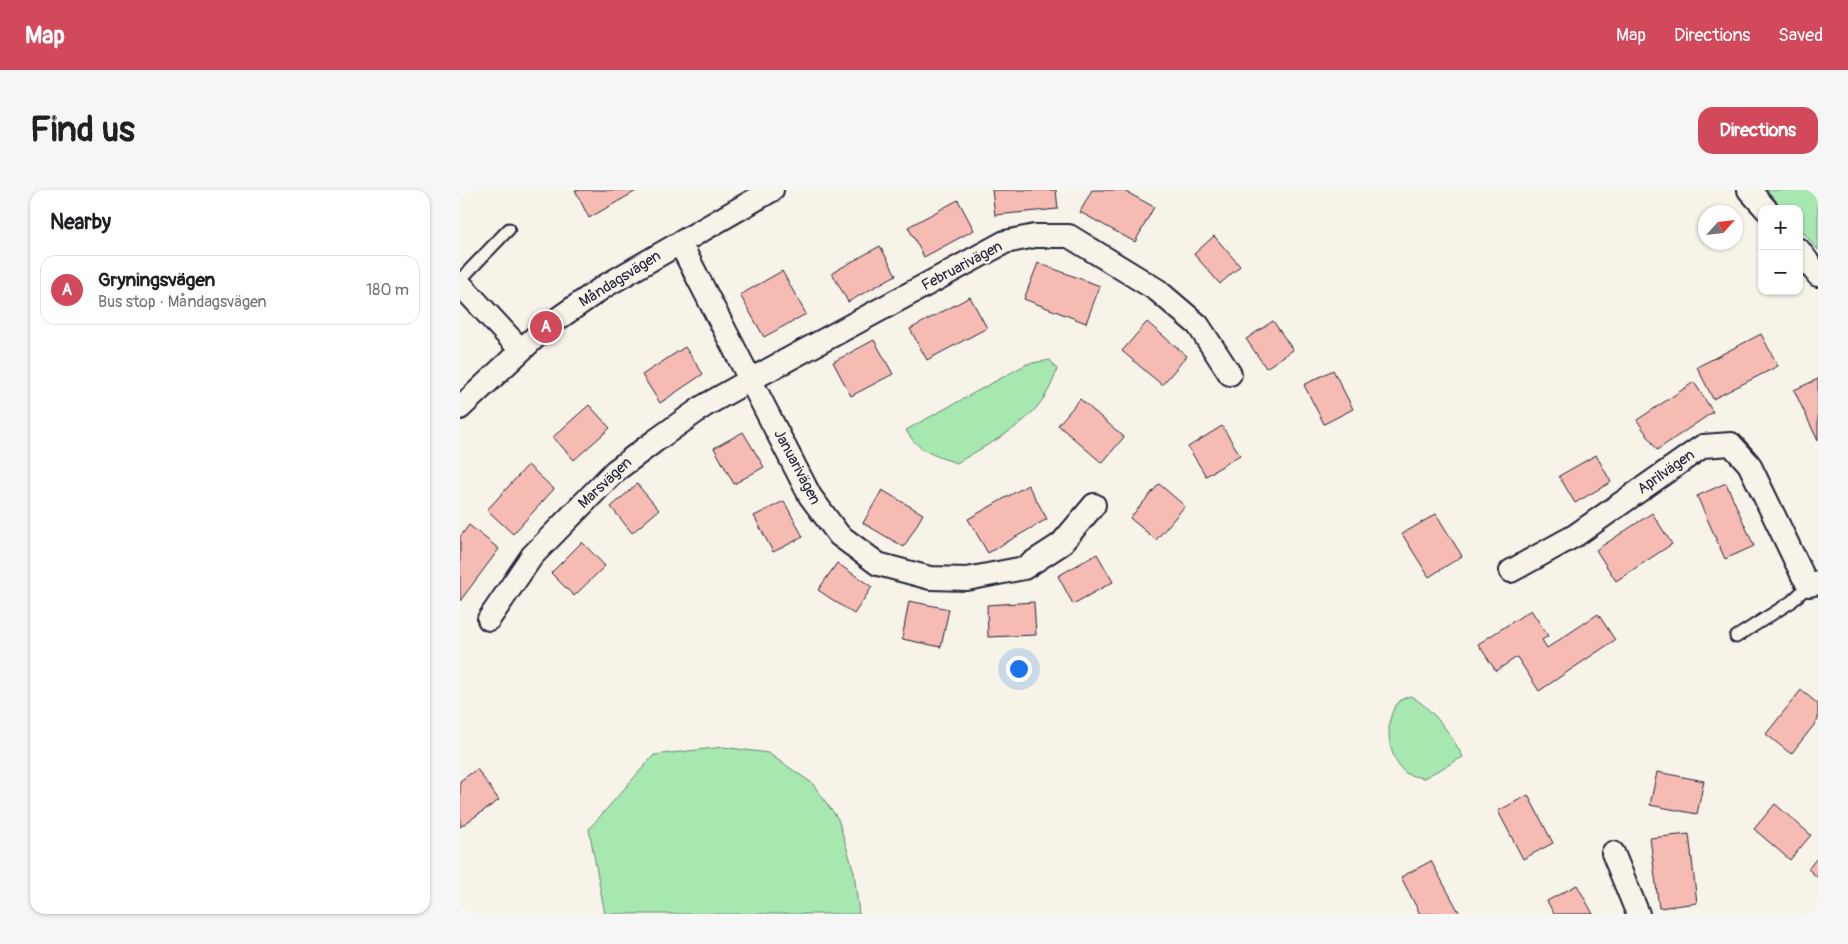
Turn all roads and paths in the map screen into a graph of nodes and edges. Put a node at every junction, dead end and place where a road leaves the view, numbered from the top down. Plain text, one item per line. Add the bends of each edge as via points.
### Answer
1 (772, 190) edge
2 (1748, 190) edge
3 (1762, 205) edge
4 (509, 229) dead end
5 (680, 243) junction
6 (1803, 255) edge
7 (1818, 275) edge
8 (460, 282) edge
9 (520, 349) junction
10 (1230, 374) dead end
11 (752, 380) junction
12 (460, 408) edge
13 (1094, 505) dead end
14 (1511, 571) dead end
15 (1814, 584) edge
16 (489, 618) dead end
17 (1736, 637) dead end
18 (1613, 853) dead end
19 (1638, 914) edge

1 - 5 street, Måndagsvägen
2 - 3 street
4 - 8 lane
5 - 9 street, Måndagsvägen via 605,286
5 - 11 street, Januarivägen
6 - 7 street
8 - 9 street
9 - 12 street, Måndagsvägen
10 - 11 street, Februarivägen via 1198,325 1158,290 1070,236 1035,236 1005,242
11 - 13 street, Januarivägen via 810,496 839,535 878,564 930,578 967,579 1024,568 1061,544
11 - 16 street, Marsvägen via 704,406 615,471 532,556
14 - 15 street, Aprilvägen via 1576,535 1703,446 1731,444 1749,464
15 - 17 lane
18 - 19 street

